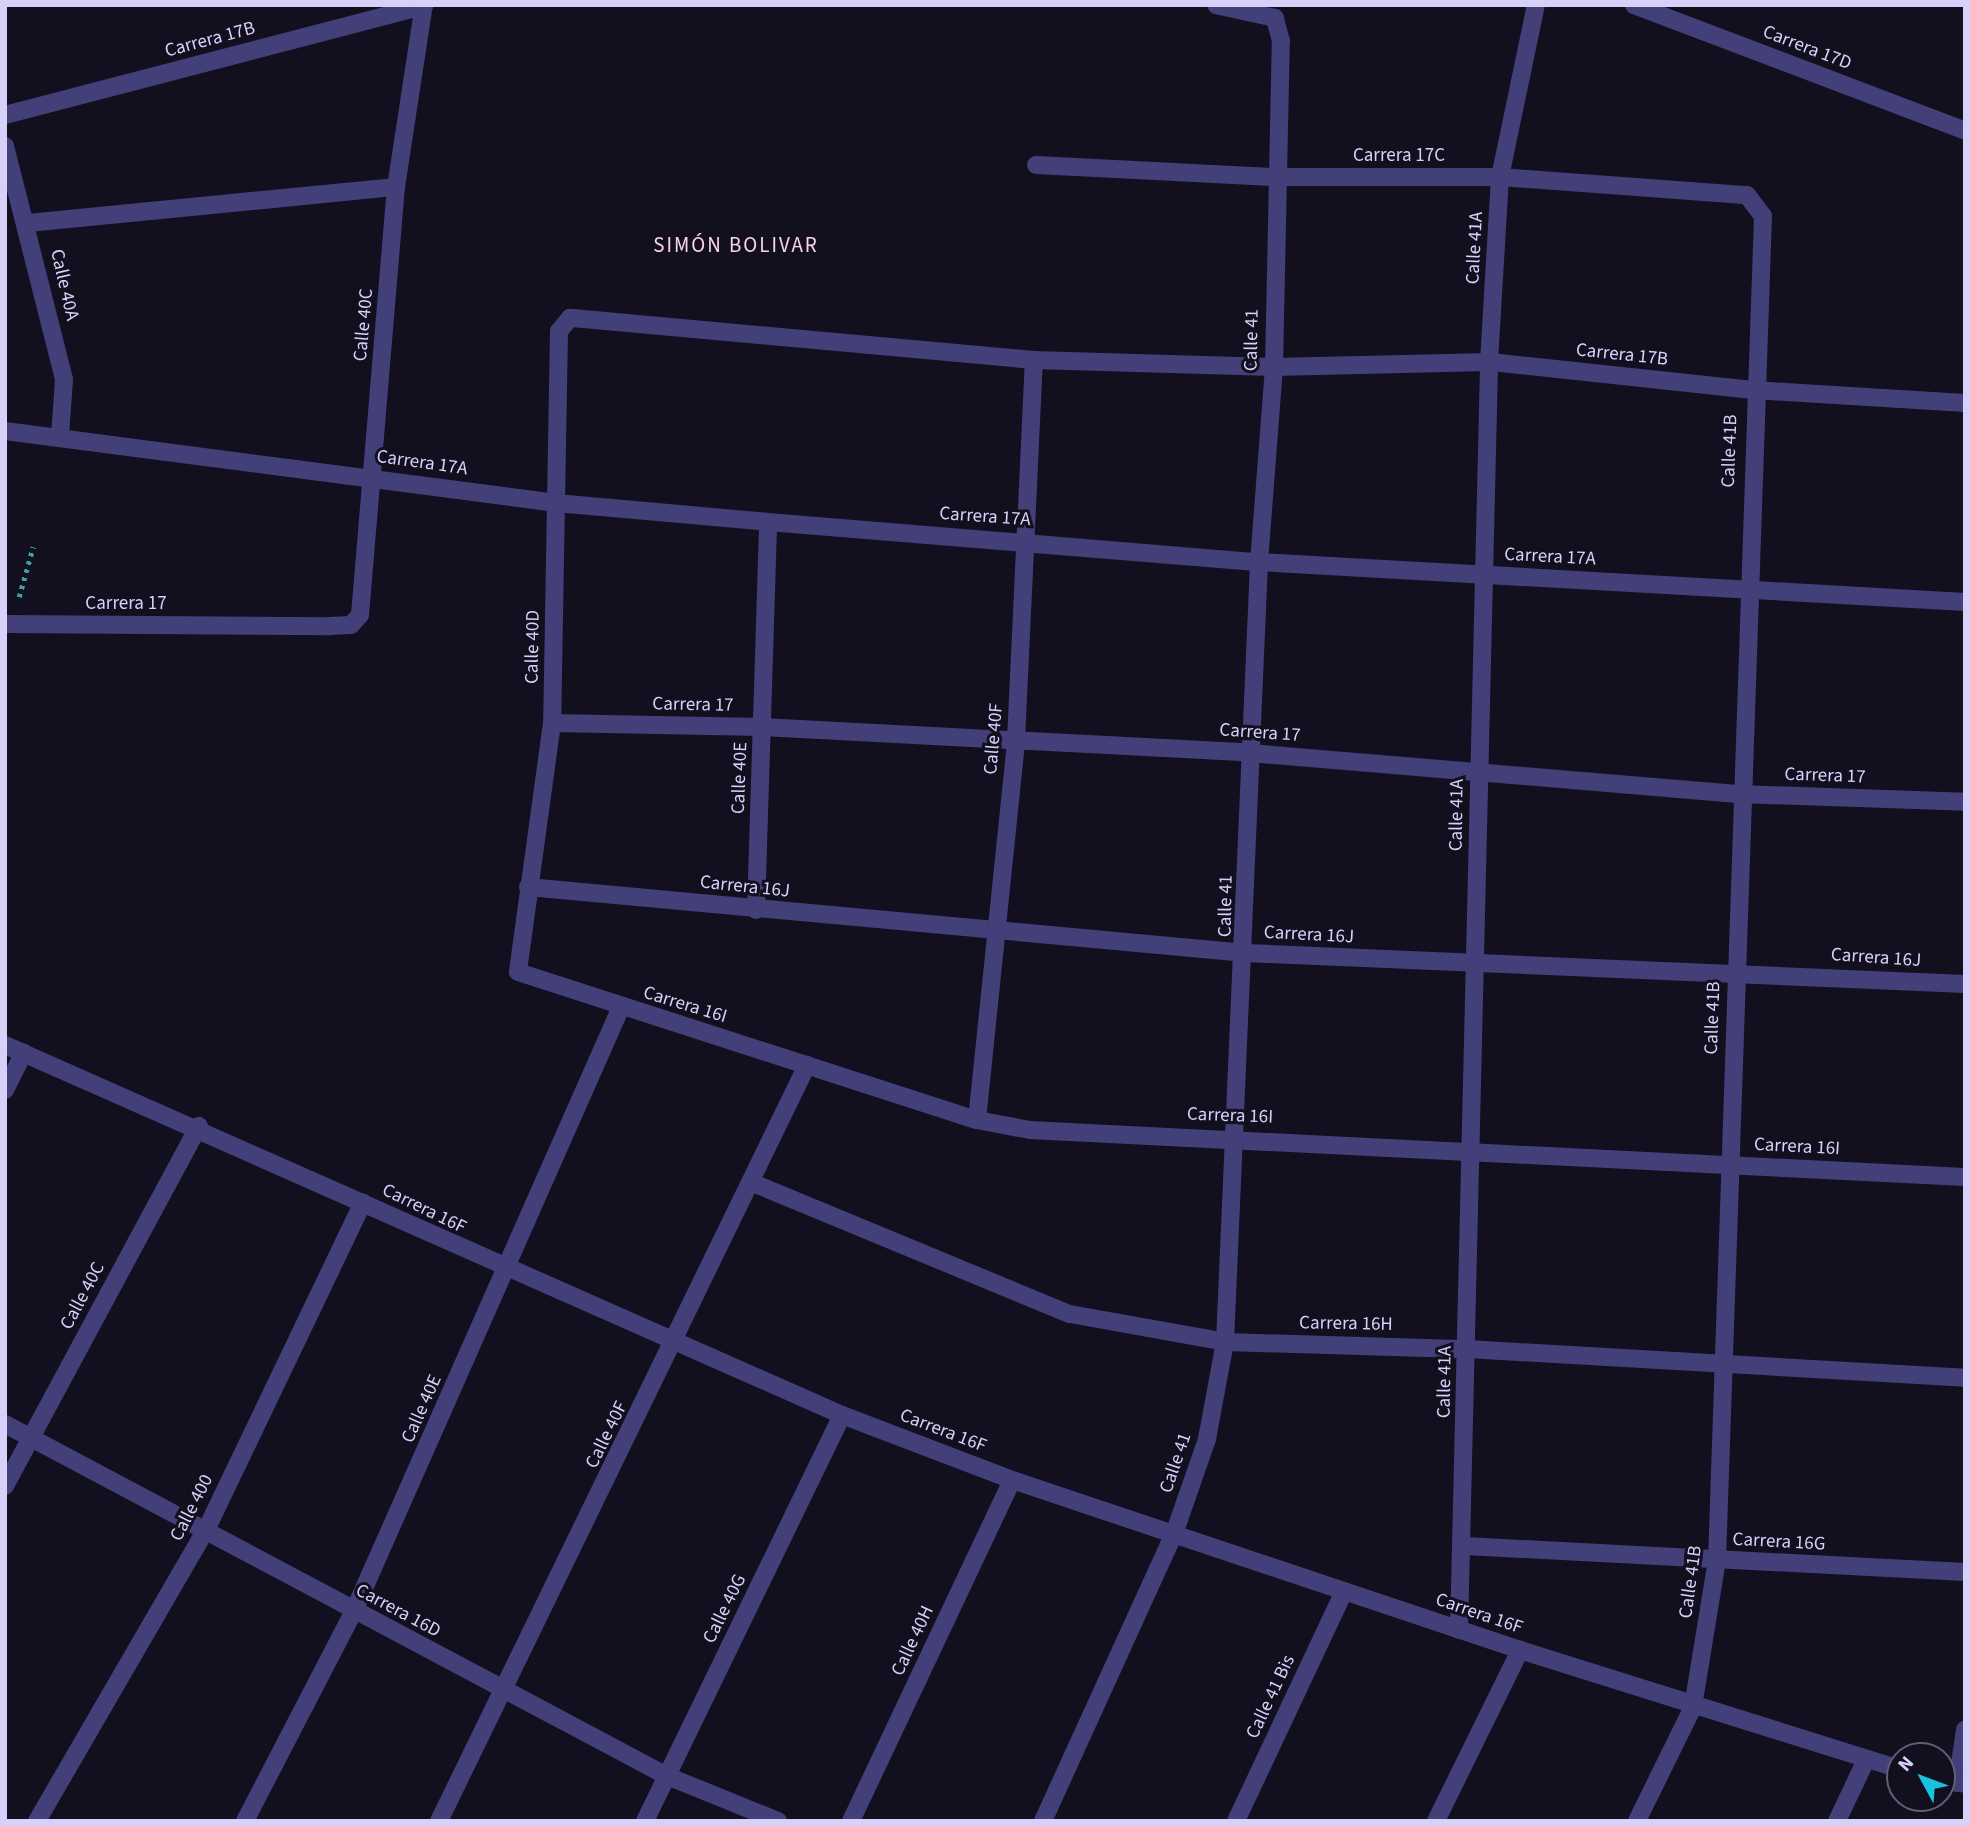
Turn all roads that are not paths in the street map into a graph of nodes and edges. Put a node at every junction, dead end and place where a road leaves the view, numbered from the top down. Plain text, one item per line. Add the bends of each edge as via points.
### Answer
1 (1216, 5) edge
2 (1536, 5) edge
3 (1634, 5) edge
4 (424, 6) edge
5 (5, 115) edge
6 (1965, 131) edge
7 (5, 146) edge
8 (1037, 164) dead end
9 (1273, 177) junction
10 (1500, 177) junction
11 (396, 187) junction
12 (1757, 204) joint
13 (28, 223) junction
14 (562, 321) joint
15 (1034, 360) junction
16 (1489, 362) junction
17 (1274, 367) junction
18 (1753, 390) junction
19 (1965, 403) edge
20 (5, 431) edge
21 (60, 436) junction
22 (372, 478) junction
23 (556, 503) junction
24 (768, 522) junction
25 (1026, 541) junction
26 (1259, 562) junction
27 (1484, 575) junction
28 (1746, 590) junction
29 (1965, 602) edge
30 (8, 624) edge
31 (330, 626) joint
32 (552, 723) junction
33 (762, 727) junction
34 (1016, 740) junction
35 (1250, 753) junction
36 (1479, 769) junction
37 (1740, 794) junction
38 (1965, 802) edge
39 (528, 887) junction
40 (756, 909) junction
41 (996, 933) junction
42 (1246, 953) junction
43 (1474, 965) junction
44 (1735, 970) junction
45 (517, 972) joint
46 (1965, 984) edge
47 (621, 1007) junction
48 (5, 1045) edge
49 (24, 1052) junction
50 (807, 1065) junction
51 (5, 1090) edge
52 (977, 1120) junction
53 (199, 1126) junction
54 (1233, 1137) junction
55 (1470, 1148) junction
56 (1729, 1165) junction
57 (1965, 1177) edge
58 (753, 1183) junction
59 (363, 1203) junction
60 (508, 1272) junction
61 (1225, 1342) junction
62 (674, 1344) junction
63 (1467, 1349) junction
64 (1723, 1368) junction
65 (1965, 1378) edge
66 (842, 1415) junction
67 (5, 1424) edge
68 (31, 1438) junction
69 (1012, 1480) junction
70 (5, 1486) edge
71 (207, 1528) junction
72 (1174, 1534) junction
73 (1465, 1546) junction
74 (1717, 1560) junction
75 (1965, 1572) edge
76 (1344, 1591) junction
77 (354, 1611) junction
78 (1459, 1630) junction
79 (1520, 1650) junction
80 (507, 1692) junction
81 (1693, 1707) junction
82 (1965, 1730) edge
83 (1866, 1760) junction
84 (1886, 1765) edge
85 (667, 1776) junction
86 (1956, 1777) edge
87 (37, 1821) edge
88 (245, 1821) edge
89 (439, 1821) edge
90 (645, 1821) edge
91 (778, 1821) edge
92 (851, 1821) edge
93 (1042, 1821) edge
94 (1236, 1821) edge
95 (1436, 1821) edge
96 (1637, 1821) edge
97 (1837, 1821) edge

1 - 9 street, Calle 41 via 1275,18 1281,41
2 - 10 street, Calle 41A
3 - 6 street, Carrera 17D
4 - 5 street, Carrera 17B
4 - 11 street, Calle 40C
7 - 13 street, Calle 40A
8 - 9 street, Carrera 17C
9 - 10 street, Carrera 17C
9 - 17 street, Calle 41
10 - 12 street, Carrera 17C via 1746,195
10 - 16 street, Calle 41A
11 - 13 street
11 - 22 street, Calle 40C
12 - 18 street, Calle 41B via 1763,216
13 - 21 street, Calle 40A via 64,379
14 - 15 street, Carrera 17B
14 - 23 street, Calle 40D
15 - 17 street, Carrera 17B
15 - 25 street, Calle 40F
16 - 17 street, Carrera 17B
16 - 18 street, Carrera 17B
16 - 27 street, Calle 41A
17 - 26 street, Calle 41
18 - 19 street, Carrera 17B
18 - 28 street, Calle 41B
20 - 21 street, Carrera 17A
21 - 22 street, Carrera 17A
22 - 23 street, Carrera 17A
22 - 31 street, Calle 40C via 360,615 351,625
23 - 24 street, Carrera 17A
23 - 32 street, Calle 40D
24 - 25 street, Carrera 17A
24 - 33 street, Calle 40E
25 - 26 street, Carrera 17A
25 - 34 street, Calle 40F
26 - 27 street, Carrera 17A
26 - 35 street, Calle 41
27 - 28 street, Carrera 17A
27 - 36 street, Calle 41A
28 - 29 street, Carrera 17A
28 - 37 street, Calle 41B
30 - 31 street, Carrera 17
32 - 33 street, Carrera 17
32 - 39 street, Calle 40D
33 - 34 street, Carrera 17
33 - 40 street, Calle 40E
34 - 35 street, Carrera 17
34 - 41 street, Calle 40F
35 - 36 street, Carrera 17
35 - 42 street, Calle 41
36 - 37 street, Carrera 17
36 - 43 street, Calle 41A
37 - 38 street, Carrera 17
37 - 44 street, Calle 41B
39 - 40 street, Carrera 16J
39 - 45 street, Calle 40D
40 - 41 street, Carrera 16J
41 - 42 street, Carrera 16J
41 - 52 street, Calle 40F
42 - 43 street, Carrera 16J
42 - 54 street, Calle 41
43 - 44 street, Carrera 16J
43 - 55 street, Calle 41A
44 - 46 street, Carrera 16J
44 - 56 street, Calle 41B
45 - 47 street, Carrera 16I
47 - 50 street, Carrera 16I
47 - 60 street, Calle 40E
48 - 49 street, Carrera 16F
49 - 51 street
49 - 53 street, Carrera 16F
50 - 52 street, Carrera 16I
50 - 58 street, Calle 40F
52 - 54 street, Carrera 16I via 1030,1130
53 - 59 street, Carrera 16F
53 - 68 street, Calle 40C
54 - 55 street, Carrera 16I
54 - 61 street, Calle 41
55 - 56 street, Carrera 16I
55 - 63 street, Calle 41A
56 - 57 street, Carrera 16I
56 - 64 street, Calle 41B
58 - 61 street, Carrera 16H via 1070,1314
58 - 62 street, Calle 40F
59 - 60 street, Carrera 16F
59 - 71 street, Calle 400
60 - 62 street, Carrera 16F
60 - 77 street, Calle 40E
61 - 63 street, Carrera 16H
61 - 72 street, Calle 41 via 1207,1439
62 - 66 street, Carrera 16F
62 - 80 street, Calle 40F
63 - 64 street, Carrera 16H
63 - 73 street, Calle 41A
64 - 65 street, Carrera 16H
64 - 74 street, Calle 41B
66 - 69 street, Carrera 16F
66 - 85 street, Calle 40G
67 - 68 street, Carrera 16D
68 - 70 street, Calle 40C
68 - 71 street, Carrera 16D
69 - 72 street, Carrera 16F
69 - 92 street, Calle 40H
71 - 77 street, Carrera 16D
71 - 87 street, Calle 400
72 - 76 street, Carrera 16F
72 - 93 street, Calle 41
73 - 74 street, Carrera 16G
73 - 78 street, Calle 41A
74 - 75 street, Carrera 16G
74 - 81 street, Calle 41B
76 - 78 street, Carrera 16F
76 - 94 street, Calle 41 Bis
77 - 80 street, Carrera 16D
77 - 88 street, Calle 40E
78 - 79 street, Carrera 16F
79 - 81 street, Carrera 16F
79 - 95 street
80 - 85 street, Carrera 16D
80 - 89 street, Calle 40F
81 - 83 street, Carrera 16F
81 - 96 street, Calle 41B
82 - 86 street
83 - 84 street, Carrera 16F
83 - 97 street
85 - 90 street, Calle 40G
85 - 91 street, Carrera 16D

